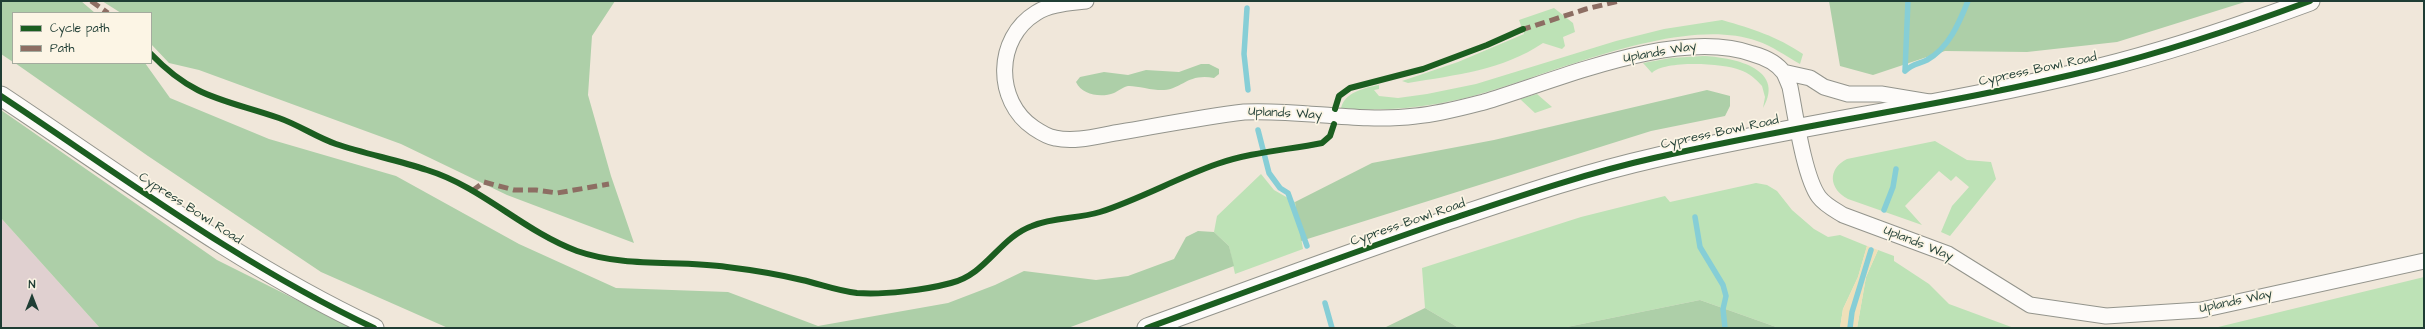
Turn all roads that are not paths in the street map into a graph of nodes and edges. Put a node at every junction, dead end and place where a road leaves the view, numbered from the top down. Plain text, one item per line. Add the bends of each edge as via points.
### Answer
1 (1086, 1) edge
2 (2310, 1) edge
3 (1783, 72) junction
4 (1, 96) edge
5 (1934, 103) junction
6 (1797, 128) junction
7 (2424, 261) edge
8 (374, 328) edge
9 (1147, 328) edge

1 - 3 street, Uplands Way via 1057,5 1037,12 1015,33 1005,59 1006,86 1016,111 1027,123 1054,138 1088,137 1266,110 1358,119 1439,113 1484,102 1614,61 1683,47 1725,46 1744,50 1763,57
2 - 5 street, Cypress Bowl Road via 2177,47 2096,69
3 - 5 street via 1810,78 1824,87 1848,94 1880,94
3 - 6 street, Uplands Way via 1790,87
4 - 8 street, Cypress Bowl Road via 246,259 331,308
5 - 6 street, Cypress Bowl Road
6 - 7 street, Uplands Way via 1815,190 1828,205 1843,215 1948,254 2030,305 2106,316 2201,310
6 - 9 street, Cypress Bowl Road via 1652,158 1532,192

